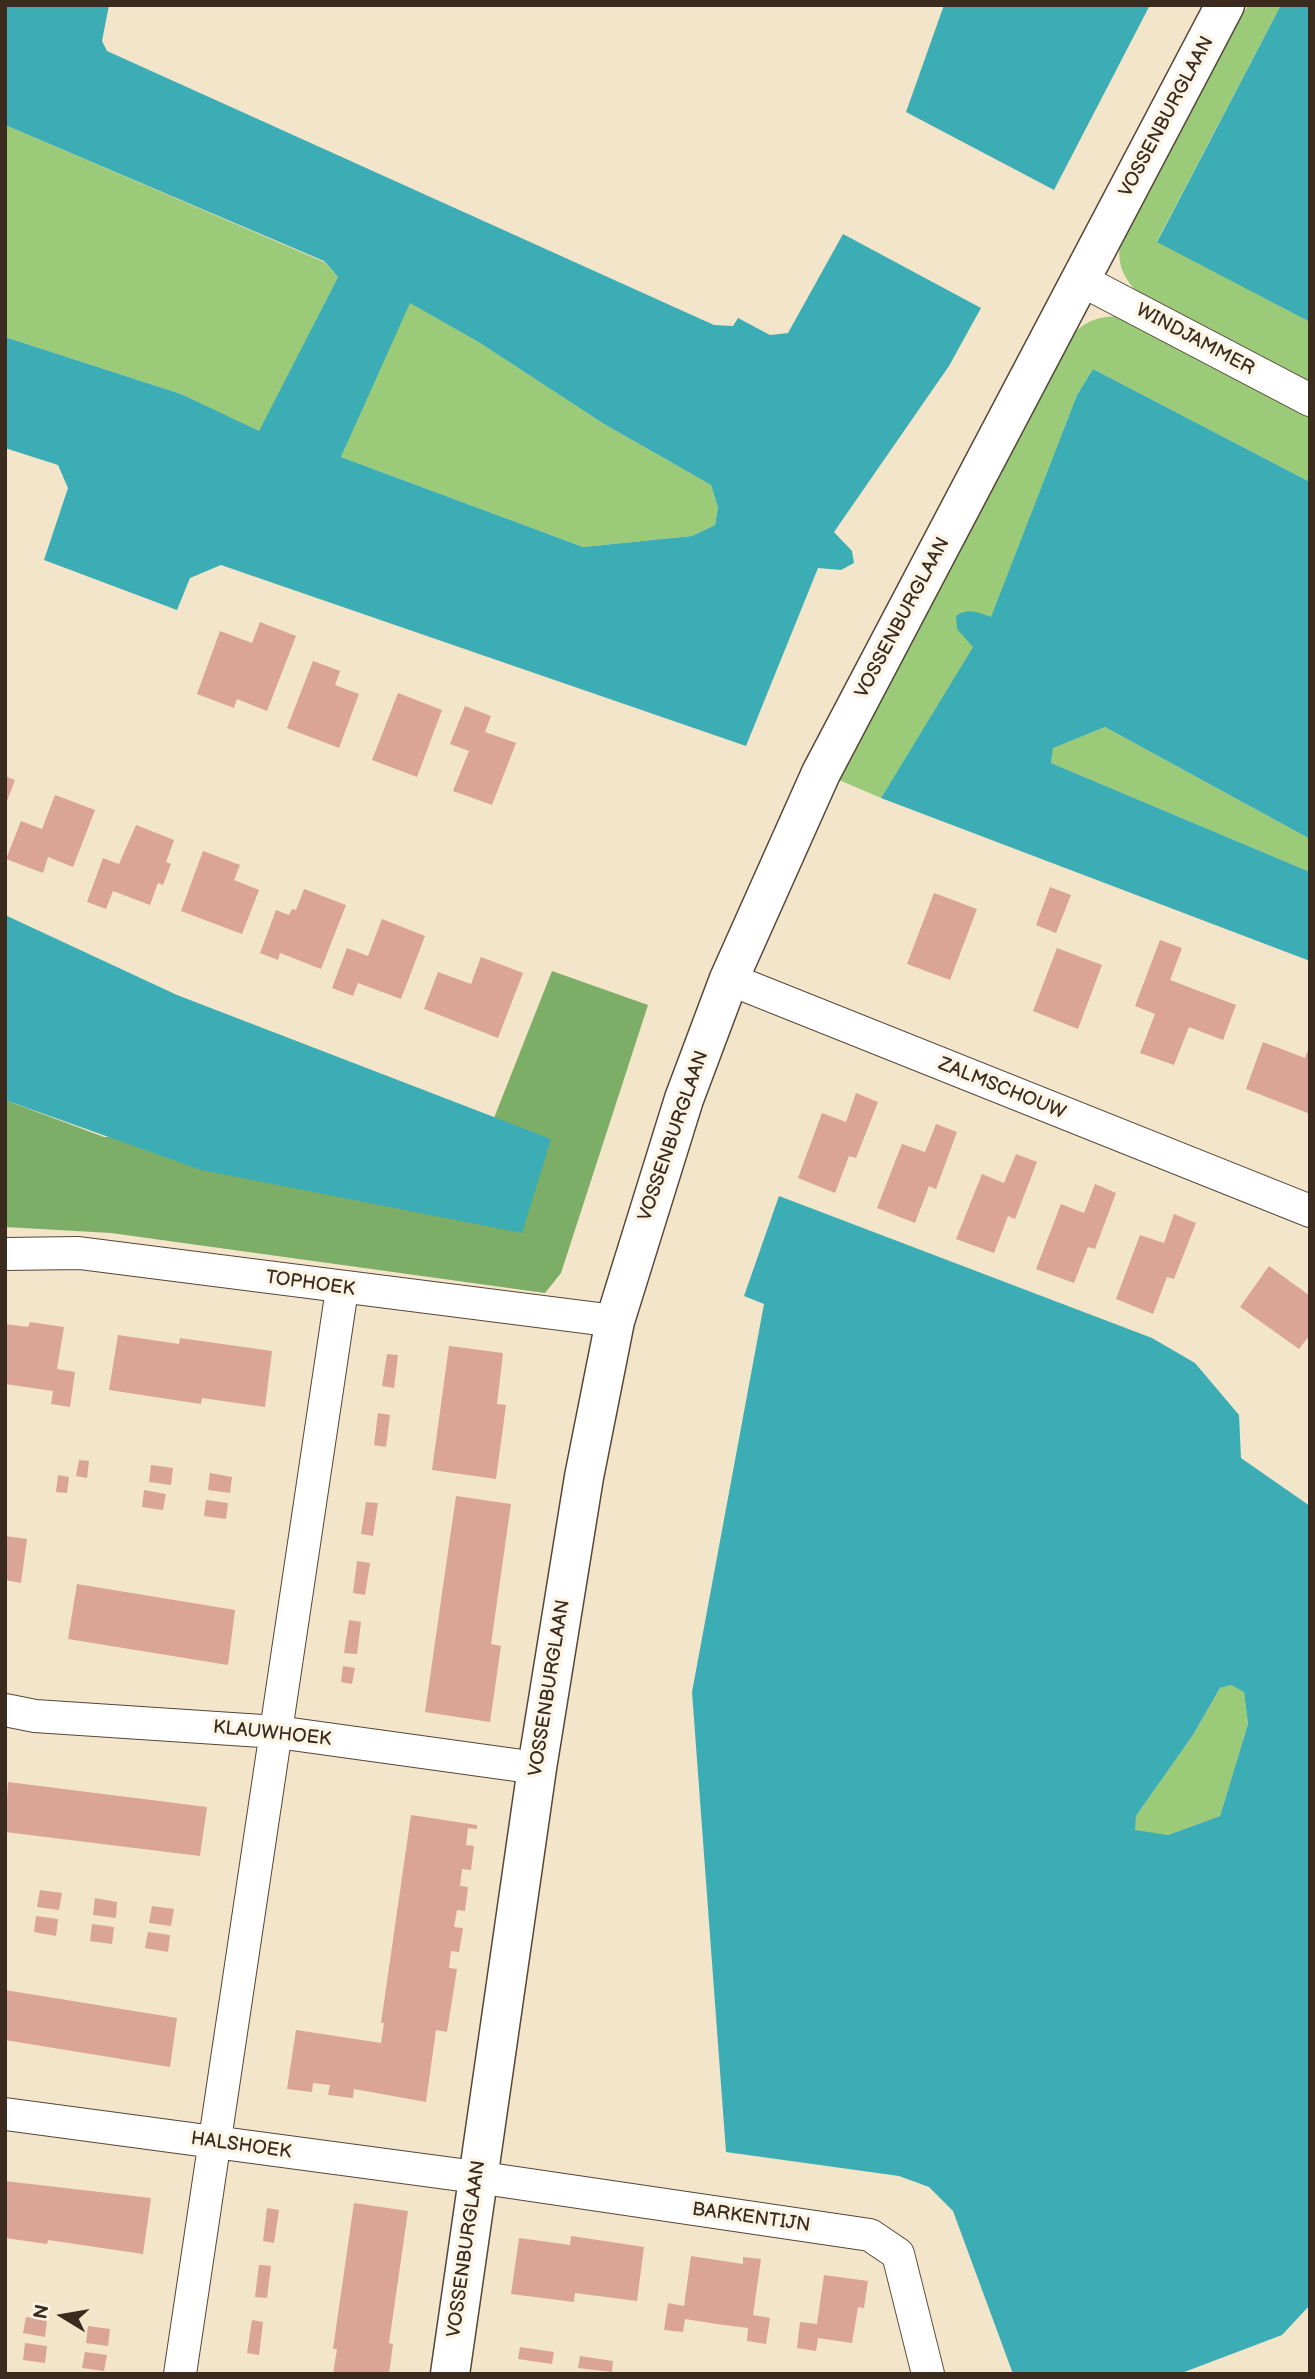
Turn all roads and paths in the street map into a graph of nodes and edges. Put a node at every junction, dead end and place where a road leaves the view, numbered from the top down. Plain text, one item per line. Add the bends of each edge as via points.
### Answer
1 (1225, 5) edge
2 (1081, 280) junction
3 (1310, 400) edge
4 (729, 979) junction
5 (1275, 1198) junction
6 (1310, 1211) edge
7 (1310, 1223) edge
8 (5, 1254) edge
9 (342, 1289) junction
10 (615, 1321) junction
11 (5, 1710) edge
12 (277, 1732) junction
13 (537, 1768) junction
14 (5, 2114) edge
15 (217, 2144) junction
16 (477, 2177) junction
17 (180, 2374) edge
18 (450, 2374) edge
19 (928, 2374) edge

1 - 2 street, VOSSENBURGLAAN
2 - 3 street, WINDJAMMER
2 - 4 street, VOSSENBURGLAAN via 821,773
4 - 5 street, ZALMSCHOUW
4 - 10 street, VOSSENBURGLAAN via 684,1099
5 - 6 street, ZALMSCHOUW
5 - 7 street, ZALMSCHOUW
8 - 9 street, TOPHOEK via 79,1253
9 - 10 street, TOPHOEK
9 - 12 street
10 - 13 street, VOSSENBURGLAAN via 584,1478
11 - 12 street, KLAUWHOEK via 35,1716
12 - 13 street, KLAUWHOEK
12 - 15 street
13 - 16 street, VOSSENBURGLAAN
14 - 15 street, HALSHOEK
15 - 16 street, HALSHOEK
15 - 17 street
16 - 18 street, VOSSENBURGLAAN
16 - 19 street, BARKENTIJN via 870,2235 898,2254

